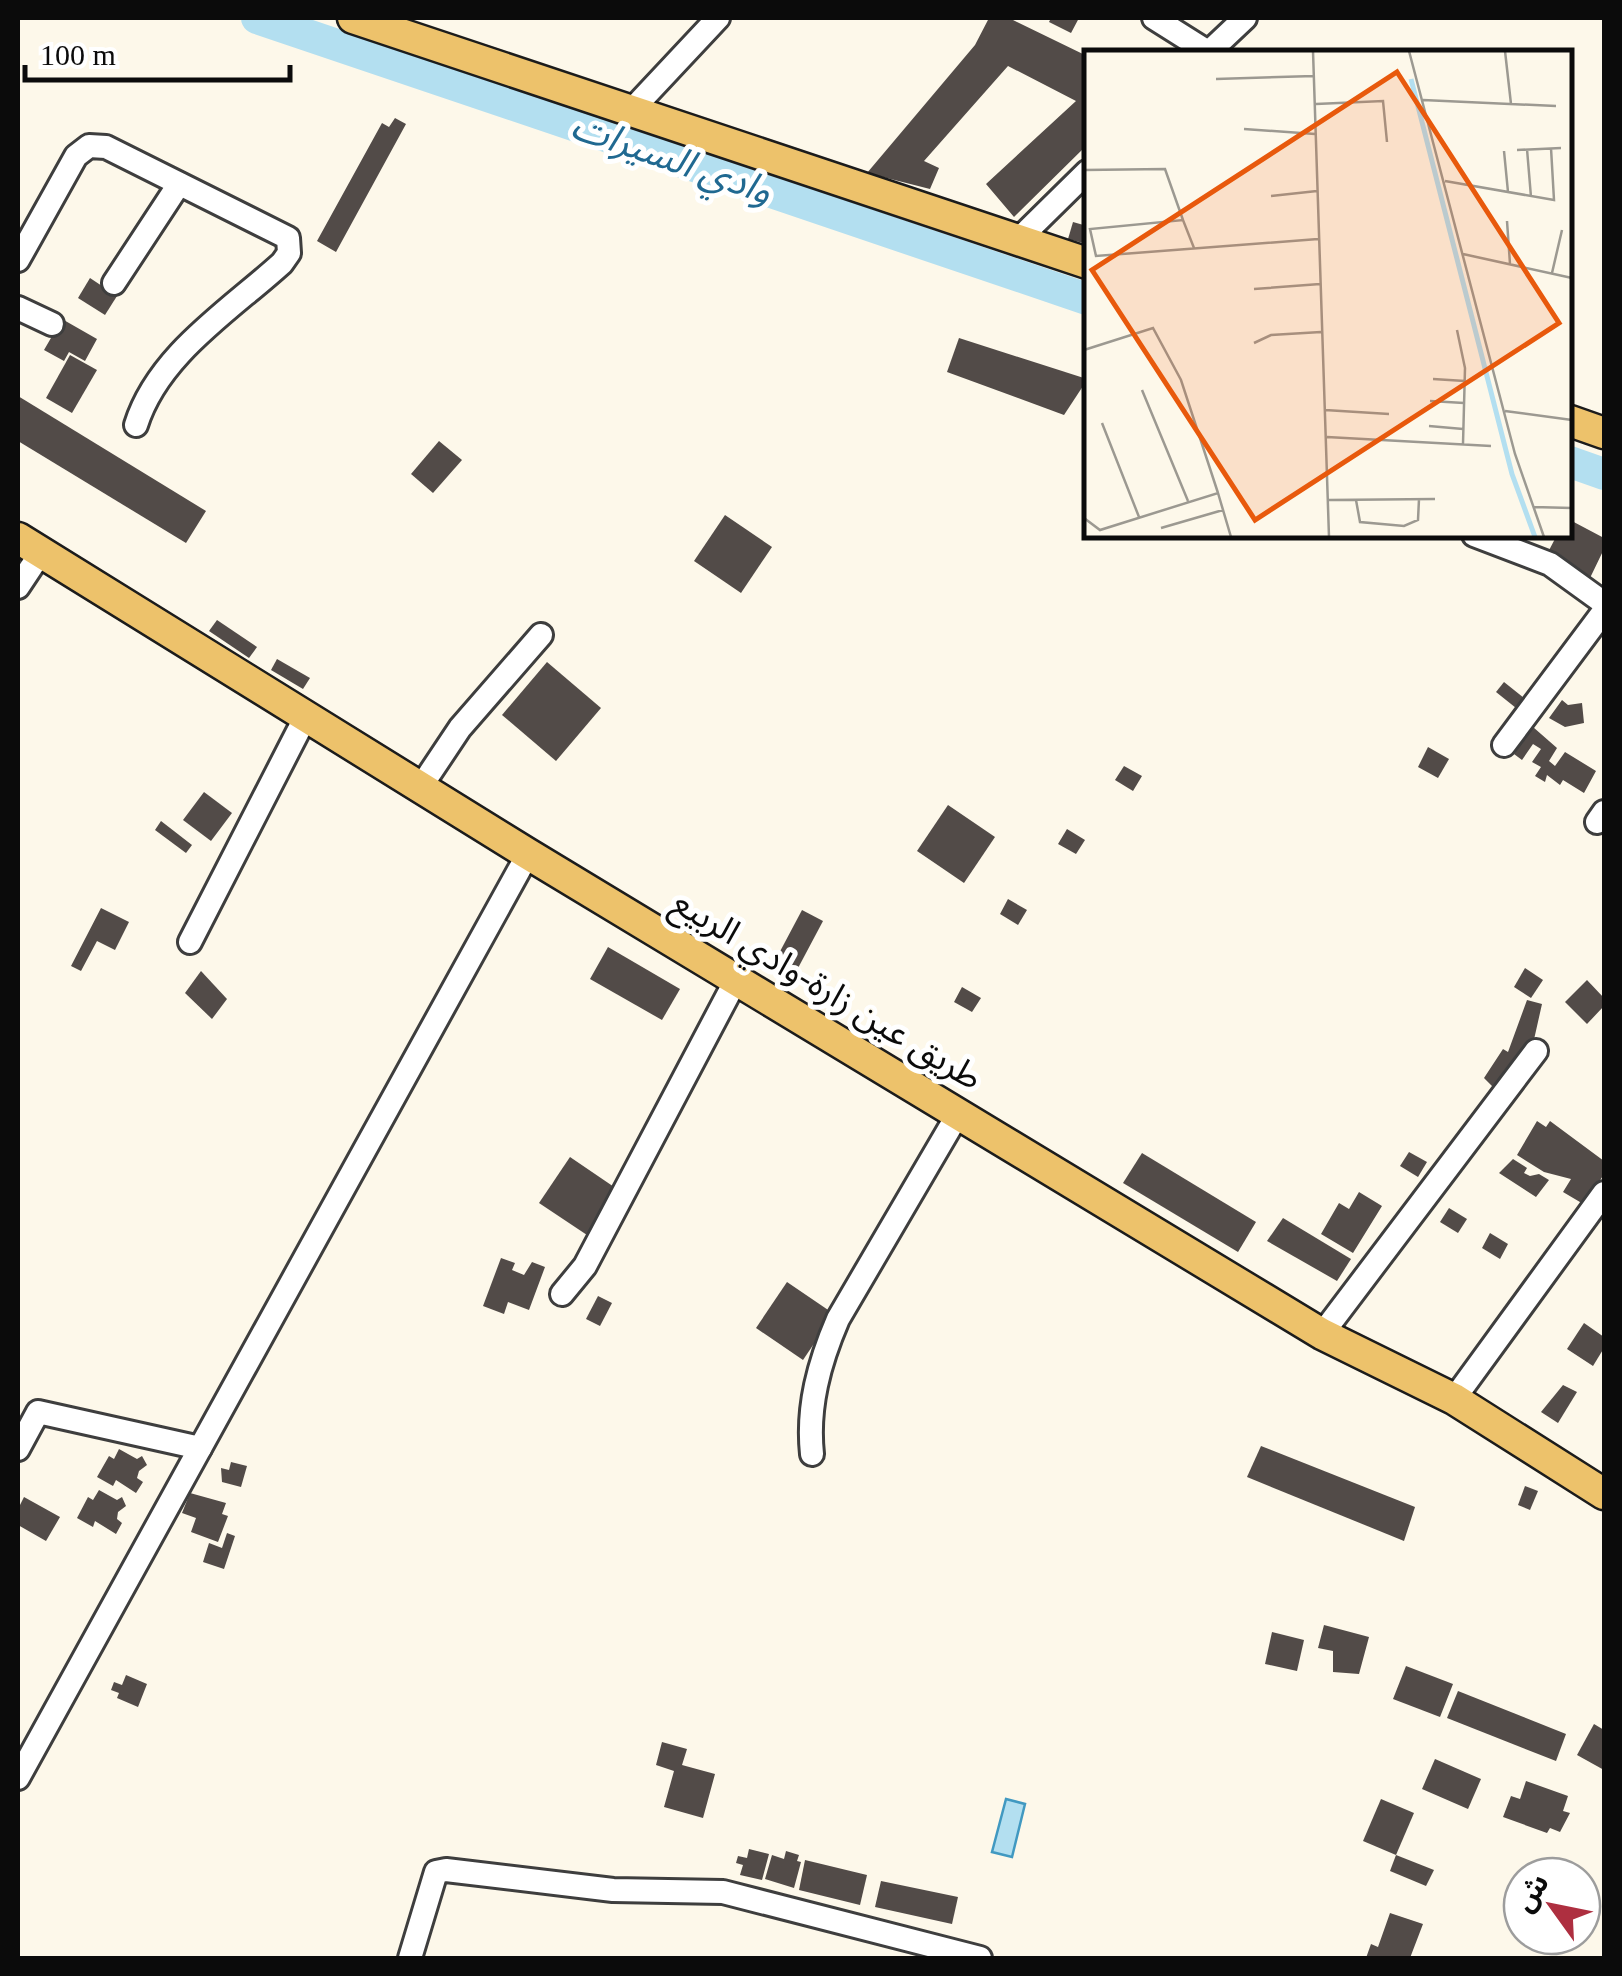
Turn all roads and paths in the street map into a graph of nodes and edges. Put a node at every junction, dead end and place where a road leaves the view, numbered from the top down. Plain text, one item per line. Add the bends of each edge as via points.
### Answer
1 (353, 18) edge
2 (718, 18) edge
3 (1154, 18) edge
4 (1245, 18) edge
5 (1205, 50) edge
6 (1210, 50) edge
7 (629, 113) junction
8 (1084, 175) edge
9 (179, 184) junction
10 (1017, 241) junction
11 (18, 260) edge
12 (1084, 262) edge
13 (114, 282) dead end
14 (18, 308) edge
15 (52, 324) dead end
16 (1572, 422) edge
17 (136, 425) dead end
18 (1604, 433) edge
19 (1482, 538) edge
20 (30, 545) edge
21 (18, 587) edge
22 (1604, 603) edge
23 (1604, 611) edge
24 (540, 635) dead end
25 (305, 718) junction
26 (1504, 746) dead end
27 (420, 788) junction
28 (528, 854) junction
29 (190, 942) dead end
30 (737, 978) junction
31 (1536, 1051) dead end
32 (958, 1114) junction
33 (1604, 1193) edge
34 (562, 1294) dead end
35 (1322, 1334) junction
36 (1454, 1399) junction
37 (28, 1409) edge
38 (200, 1448) junction
39 (18, 1449) edge
40 (812, 1454) dead end
41 (1604, 1494) edge
42 (18, 1778) edge
43 (410, 1958) edge
44 (980, 1958) edge

1 - 7 main road
2 - 7 street
3 - 5 street
4 - 6 street
7 - 10 main road
8 - 10 street
9 - 11 street via 89,146 76,156
9 - 13 street
9 - 17 street via 288,238 289,254 170,363 146,392
10 - 12 main road
14 - 15 street
16 - 18 main road
19 - 22 street via 1550,564
20 - 21 street
20 - 25 main road, طريق عين زارة-وادي الربيع
23 - 26 street
24 - 27 street via 460,728
25 - 27 main road, طريق عين زارة-وادي الربيع
25 - 29 street
27 - 28 main road, طريق عين زارة-وادي الربيع
28 - 30 main road, طريق عين زارة-وادي الربيع
28 - 38 street
30 - 32 main road, طريق عين زارة-وادي الربيع
30 - 34 street via 585,1266
31 - 35 street
32 - 35 main road, طريق عين زارة-وادي الربيع
32 - 40 street via 822,1354
33 - 36 street
35 - 36 main road, طريق عين زارة-وادي الربيع
36 - 41 main road, طريق عين زارة-وادي الربيع
37 - 38 street
37 - 39 street
38 - 42 street
43 - 44 street via 430,1886 436,1872 446,1870 613,1890 723,1892

